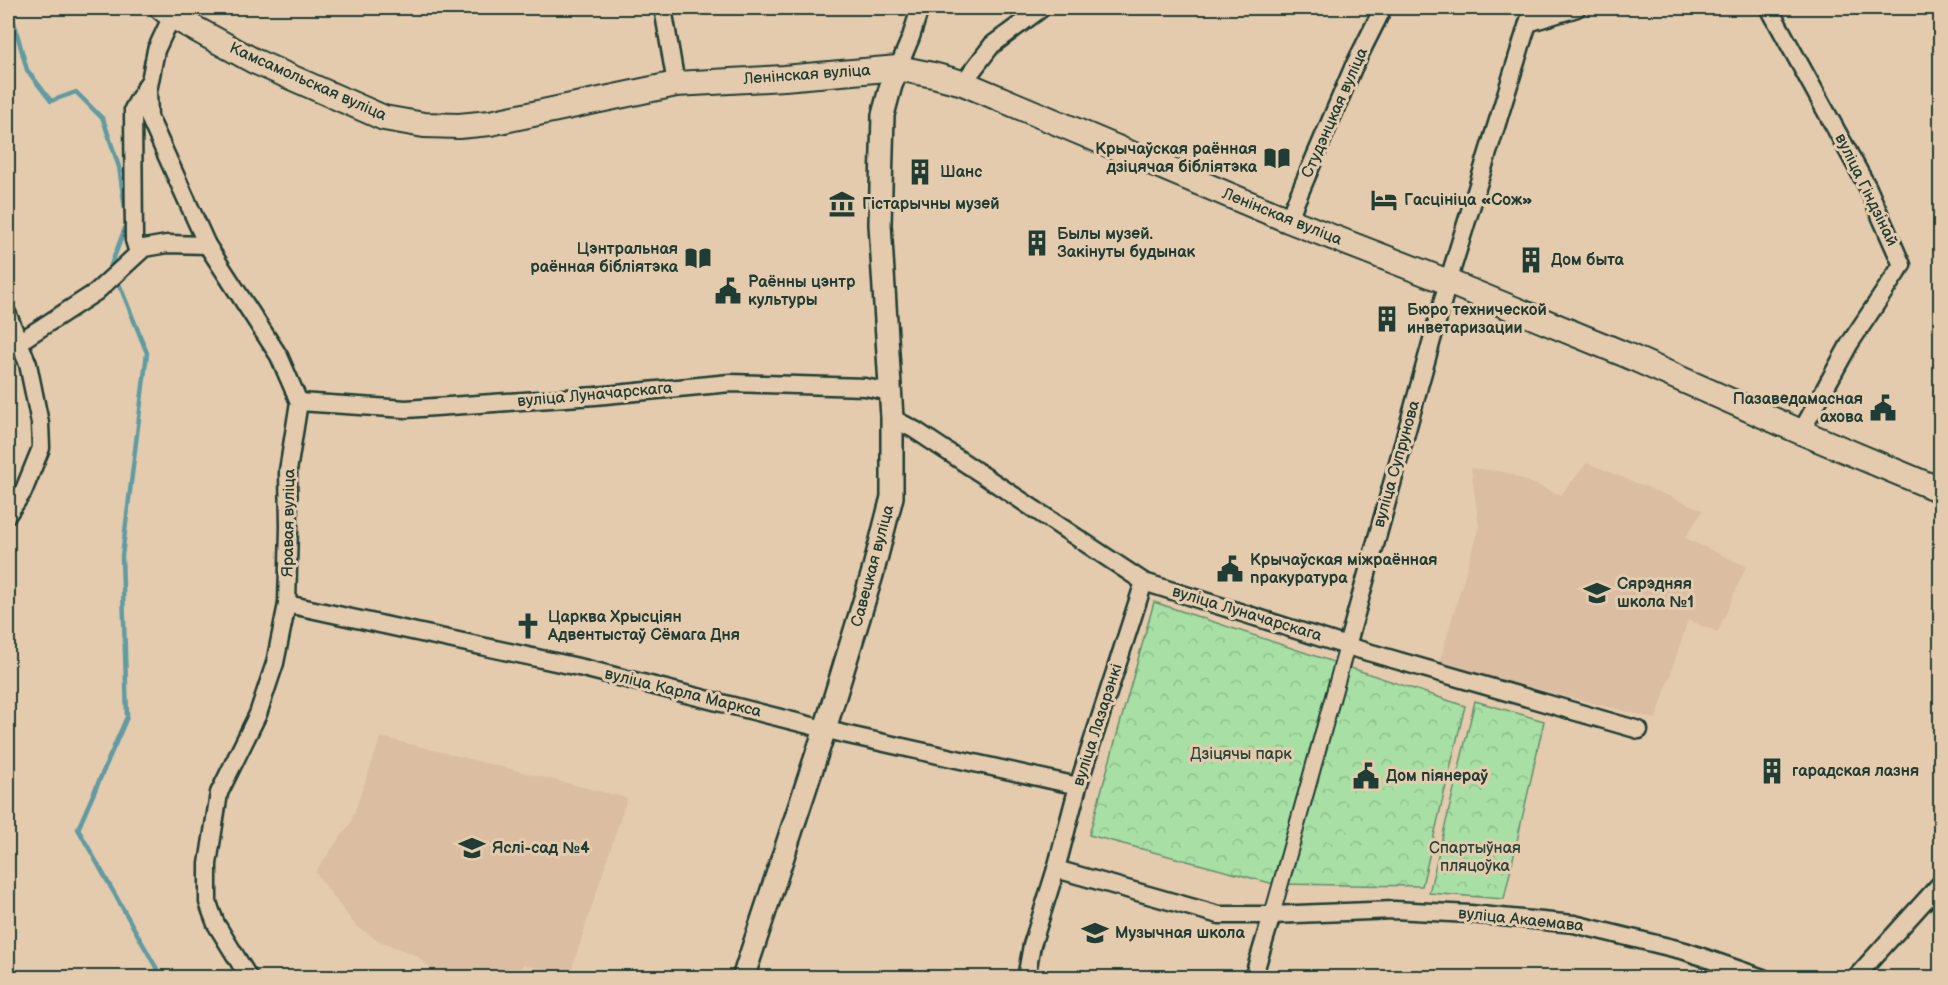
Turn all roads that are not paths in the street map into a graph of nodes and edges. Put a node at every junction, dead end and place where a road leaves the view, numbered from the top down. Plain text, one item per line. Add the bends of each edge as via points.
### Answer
1 (663, 8) edge
2 (920, 8) edge
3 (1042, 8) edge
4 (1383, 8) edge
5 (1577, 8) edge
6 (1769, 8) edge
7 (167, 12) edge
8 (1531, 15) edge
9 (898, 68) junction
10 (151, 77) junction
11 (963, 83) junction
12 (676, 84) junction
13 (1288, 220) junction
14 (207, 245) junction
15 (138, 253) junction
16 (1448, 282) junction
17 (8, 315) edge
18 (19, 342) junction
19 (890, 392) junction
20 (299, 402) junction
21 (892, 417) junction
22 (1801, 432) junction
23 (1941, 490) edge
24 (8, 514) edge
25 (1144, 582) junction
26 (287, 604) junction
27 (1347, 646) junction
28 (825, 729) junction
29 (1639, 730) dead end
30 (1078, 786) junction
31 (1056, 869) junction
32 (1941, 884) edge
33 (1272, 915) junction
34 (249, 978) edge
35 (743, 978) edge
36 (1026, 978) edge
37 (1253, 978) edge
38 (1763, 978) edge
39 (1855, 978) edge

1 - 12 street
2 - 9 street
3 - 11 street via 992,45
4 - 13 street, Студэнцкая вуліца
5 - 8 street
6 - 22 street, вуліца Гіндзінай via 1867,186 1902,265 1850,343
7 - 10 street
7 - 12 main road, Камсамольская вуліца via 254,61 373,114 424,125 490,123
8 - 16 street, вуліца Супрунова
9 - 11 main road, Ленінская вуліца
9 - 12 main road, Ленінская вуліца
9 - 19 street, Савецкая вуліца via 883,115 880,225
10 - 14 street via 149,117
10 - 15 street via 133,109 134,240
11 - 13 main road, Ленінская вуліца
13 - 16 main road, Ленінская вуліца
14 - 15 street via 167,244
14 - 20 street via 279,356
15 - 18 street via 96,292
16 - 22 main road, Ленінская вуліца
16 - 27 street, вуліца Супрунова
17 - 18 street
18 - 24 street via 28,364 41,448 23,492
19 - 20 street, вуліца Луначарскага via 865,387 730,383 406,410
19 - 21 street, Савецкая вуліца
20 - 26 street, Яравая вуліца via 288,471
21 - 25 street, вуліца Луначарскага
21 - 28 street, Савецкая вуліца via 892,497
22 - 23 main road, Ленінская вуліца
25 - 27 street, вуліца Луначарскага
25 - 30 street, вуліца Лазарэнкі
26 - 28 street, вуліца Карла Маркса via 583,668
26 - 34 street, Яравая вуліца via 275,663 258,714 219,793 208,864 211,912
27 - 29 street, вуліца Луначарскага
27 - 33 street
28 - 30 street, вуліца Карла Маркса
28 - 35 street, Савецкая вуліца
30 - 31 street, вуліца Лазарэнкі
31 - 33 street, вуліца Акаемава via 1219,915
31 - 36 street, вуліца Лазарэнкі
32 - 39 street
33 - 37 street
33 - 38 street, вуліца Акаемава via 1394,910 1574,924 1685,951

